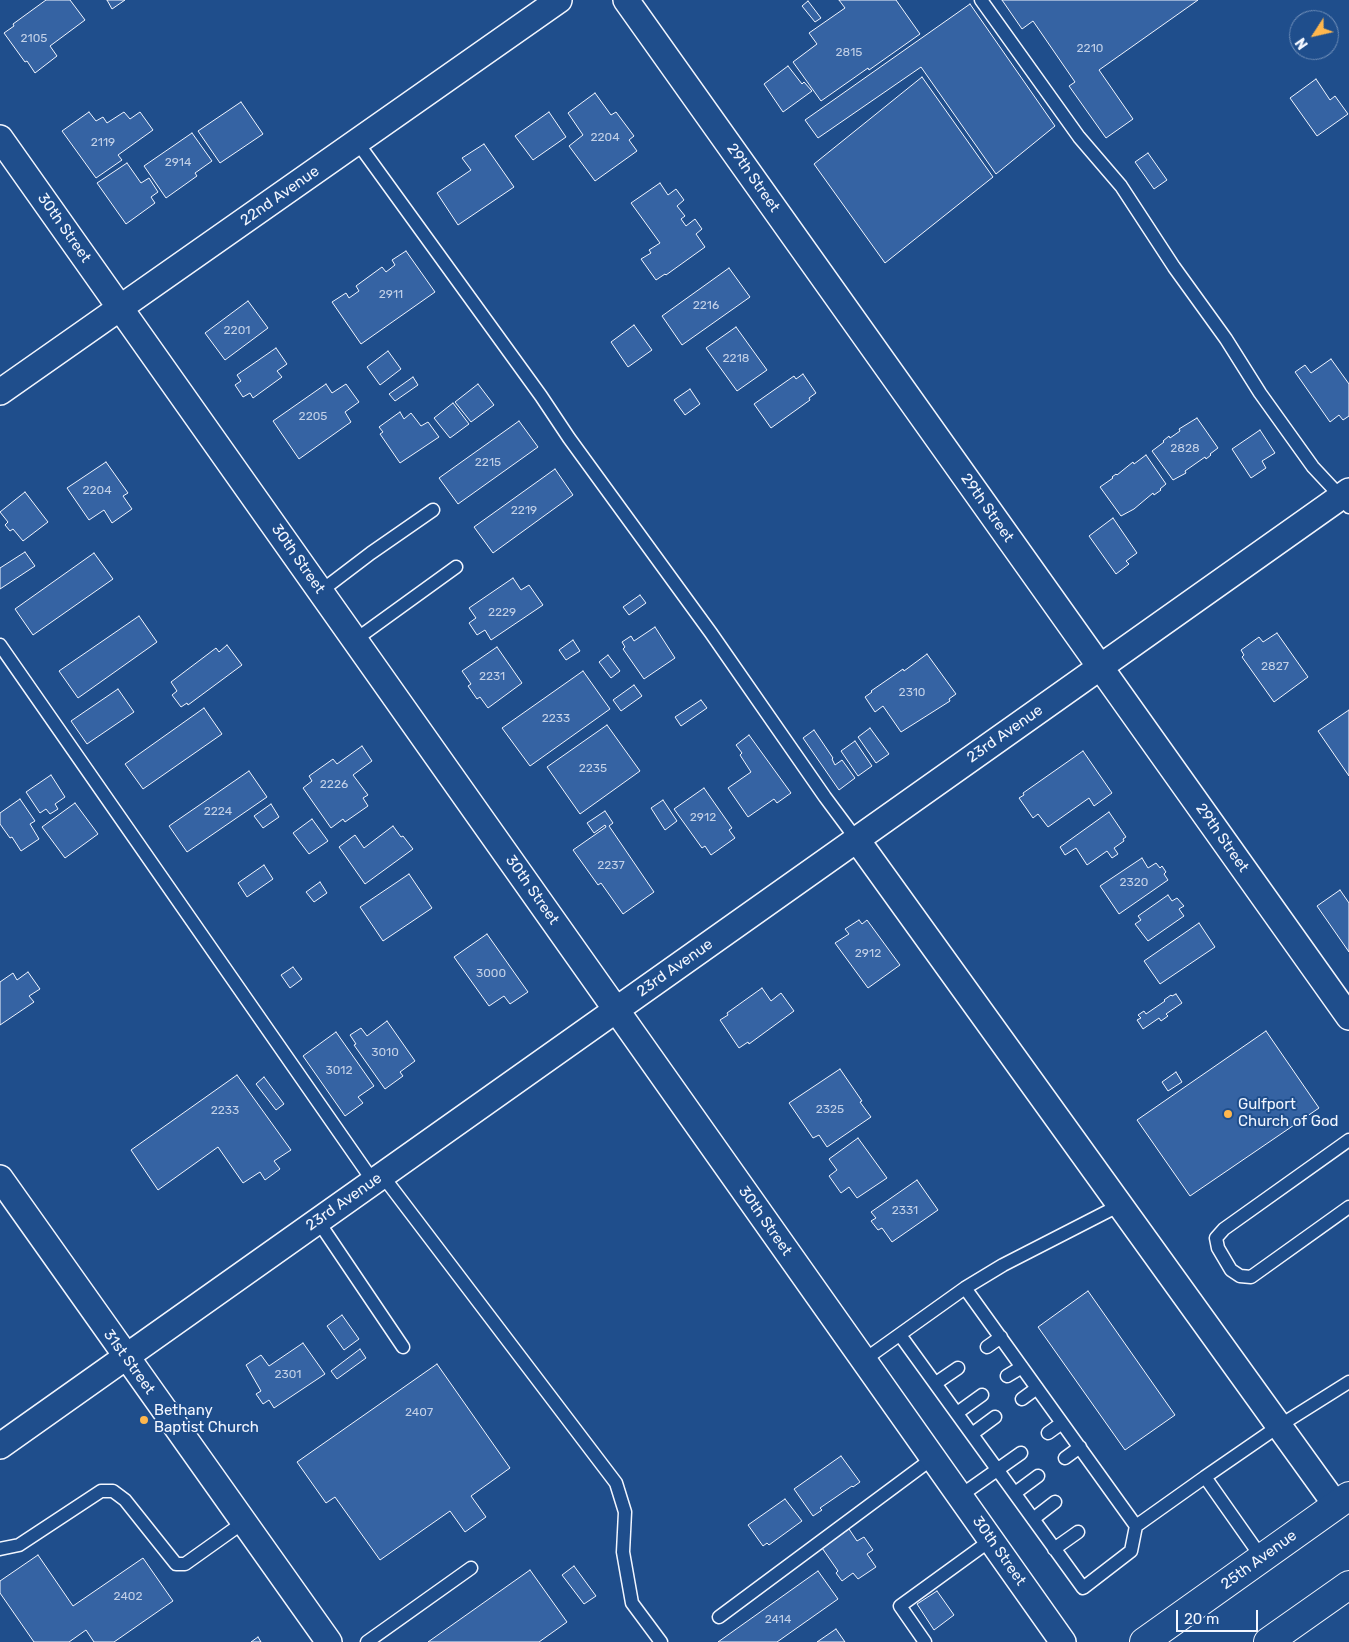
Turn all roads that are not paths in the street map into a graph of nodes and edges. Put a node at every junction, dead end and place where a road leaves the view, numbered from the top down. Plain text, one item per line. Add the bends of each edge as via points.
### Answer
1 (559, 0) edge
2 (626, 0) edge
3 (981, 0) edge
4 (0, 138) edge
5 (357, 142) junction
6 (121, 308) junction
7 (0, 392) edge
8 (1346, 498) edge
9 (433, 510) dead end
10 (456, 567) dead end
11 (321, 591) junction
12 (356, 640) junction
13 (0, 645) edge
14 (1100, 667) junction
15 (857, 840) junction
16 (616, 1010) junction
17 (1349, 1017) edge
18 (1349, 1140) edge
19 (0, 1178) edge
20 (378, 1178) junction
21 (1120, 1206) junction
22 (1349, 1206) edge
23 (318, 1221) junction
24 (965, 1288) junction
25 (900, 1334) junction
26 (1001, 1337) junction
27 (403, 1347) dead end
28 (987, 1347) dead end
29 (125, 1357) junction
30 (864, 1360) junction
31 (1022, 1367) junction
32 (958, 1368) dead end
33 (1007, 1376) dead end
34 (1349, 1382) edge
35 (936, 1384) junction
36 (1037, 1388) junction
37 (982, 1395) dead end
38 (1022, 1399) dead end
39 (957, 1413) junction
40 (995, 1417) dead end
41 (1062, 1422) junction
42 (1279, 1426) junction
43 (1048, 1433) dead end
44 (972, 1434) junction
45 (0, 1446) edge
46 (1080, 1447) junction
47 (1021, 1453) dead end
48 (933, 1458) junction
49 (1065, 1458) dead end
50 (998, 1469) junction
51 (1038, 1476) dead end
52 (1205, 1477) junction
53 (1015, 1493) junction
54 (960, 1496) junction
55 (1342, 1500) edge
56 (1055, 1502) dead end
57 (1033, 1519) junction
58 (244, 1522) junction
59 (1136, 1526) junction
60 (1078, 1532) dead end
61 (991, 1540) junction
62 (1054, 1549) junction
63 (0, 1550) edge
64 (1262, 1558) junction
65 (471, 1568) dead end
66 (1349, 1585) edge
67 (719, 1617) dead end
68 (329, 1642) edge
69 (367, 1642) edge
70 (661, 1642) edge
71 (925, 1642) edge
72 (1063, 1642) edge
73 (1144, 1642) edge
74 (1268, 1642) edge

1 - 5 street, 22nd Avenue
2 - 14 street, 29th Street
3 - 8 lane via 1079,137 1121,186 1313,467
4 - 6 street, 30th Street
5 - 6 street, 22nd Avenue
5 - 15 lane
6 - 7 street, 22nd Avenue
6 - 11 street, 30th Street
8 - 14 street, 23rd Avenue
9 - 11 lane
10 - 12 lane
11 - 12 street, 30th Street
12 - 16 street, 30th Street
13 - 20 lane
14 - 15 street, 23rd Avenue
14 - 17 street, 29th Street
15 - 16 street, 23rd Avenue
15 - 21 street
16 - 20 street, 23rd Avenue
16 - 30 street, 30th Street
18 - 22 lane via 1224,1229 1216,1238 1218,1248 1231,1270 1240,1276 1251,1277
19 - 29 street, 31st Street
20 - 23 street, 23rd Avenue
20 - 70 lane via 616,1483 625,1512 623,1552 632,1603
21 - 24 lane via 1003,1265
21 - 42 street
23 - 27 lane
23 - 29 street, 23rd Avenue
24 - 25 lane
24 - 26 lane
25 - 30 lane
25 - 35 lane
26 - 28 lane
26 - 31 lane
29 - 45 street, 23rd Avenue
29 - 58 street, 31st Street
30 - 48 street, 30th Street
31 - 33 lane
31 - 36 lane
32 - 35 lane
34 - 42 lane
35 - 39 lane
36 - 38 lane
36 - 41 lane
37 - 39 lane
39 - 44 lane
40 - 44 lane
41 - 43 lane
41 - 46 lane
42 - 52 lane
42 - 55 street
44 - 50 lane
46 - 49 lane
46 - 59 lane via 1093,1476 1115,1506
47 - 50 lane
48 - 54 street, 30th Street
48 - 67 lane
50 - 53 lane
50 - 54 lane
51 - 53 lane
52 - 59 lane
52 - 64 lane
53 - 57 lane
54 - 61 street, 30th Street
55 - 64 main road, 25th Avenue
56 - 57 lane
57 - 62 lane
58 - 63 lane via 185,1564 176,1564 125,1500 113,1491 101,1491 18,1544
58 - 68 street, 31st Street
59 - 62 lane via 1131,1551 1083,1588
60 - 62 lane
61 - 71 lane via 900,1606
61 - 72 street, 30th Street
64 - 73 main road, 25th Avenue
65 - 69 lane
66 - 74 main road

